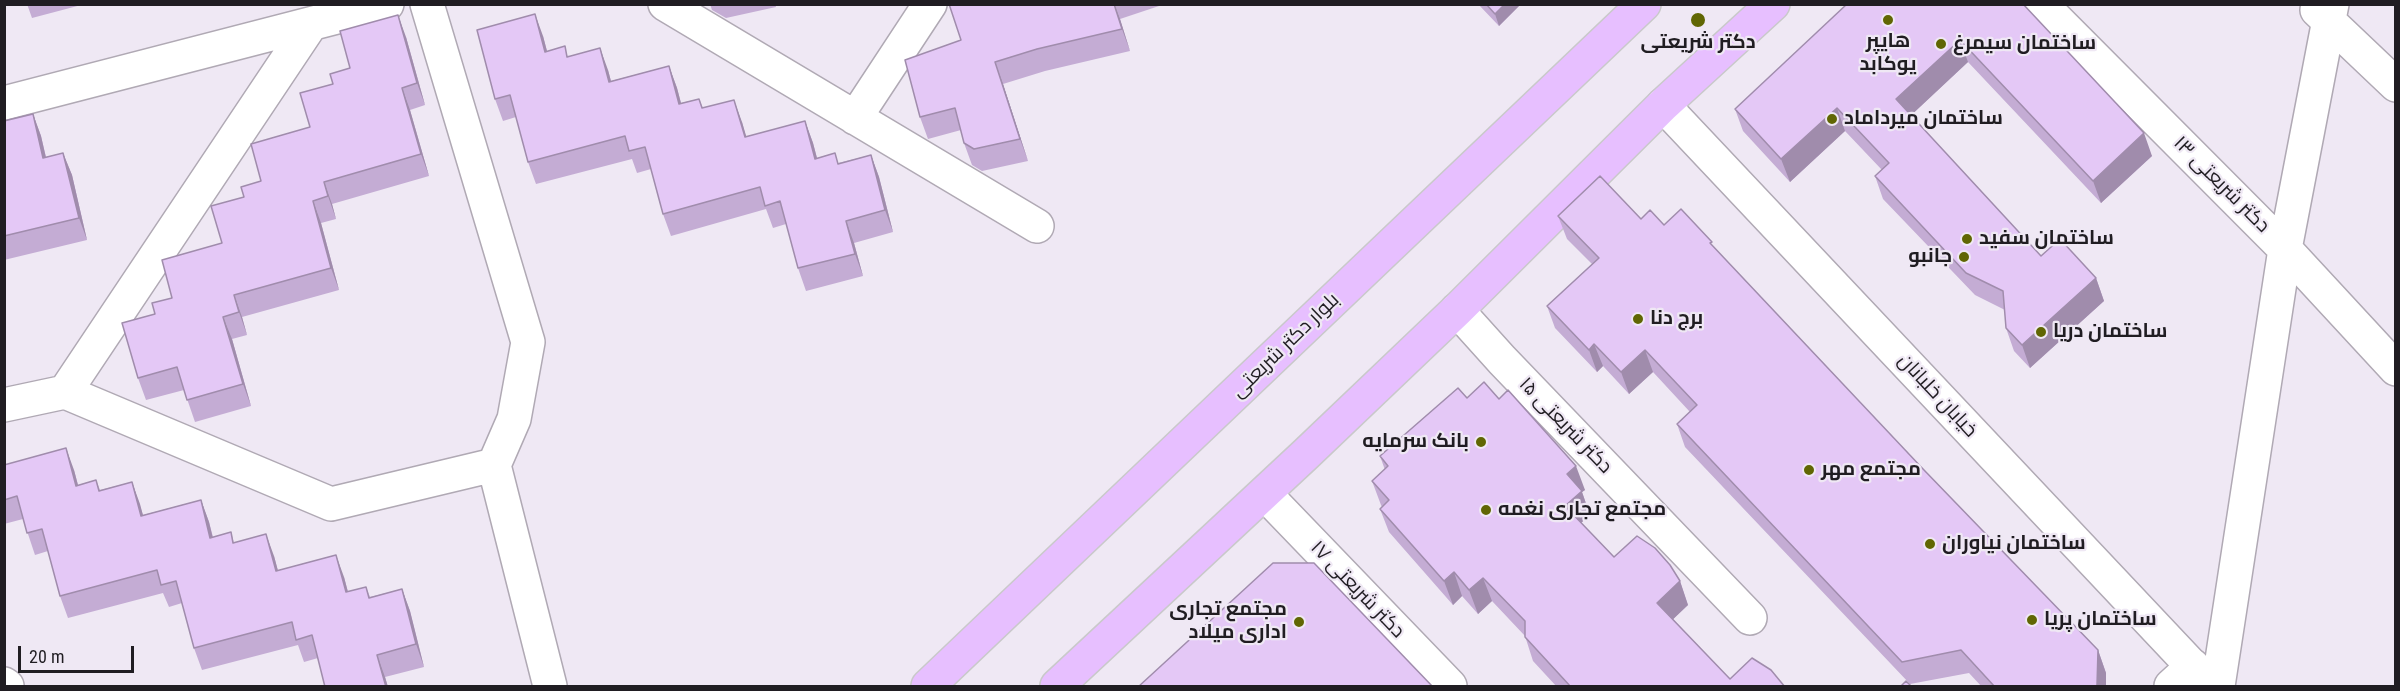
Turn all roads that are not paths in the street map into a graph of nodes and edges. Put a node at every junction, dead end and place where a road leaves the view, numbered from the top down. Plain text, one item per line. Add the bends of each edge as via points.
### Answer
1 (387, 4) edge
2 (427, 4) edge
3 (665, 4) edge
4 (930, 4) edge
5 (1644, 4) edge
6 (1773, 4) edge
7 (2041, 4) edge
8 (2324, 10) edge
9 (311, 24) junction
10 (2396, 85) edge
11 (4, 103) edge
12 (1663, 105) junction
13 (855, 118) junction
14 (1037, 226) dead end
15 (2285, 249) junction
16 (1457, 310) junction
17 (2396, 369) edge
18 (65, 392) junction
19 (4, 405) edge
20 (494, 465) junction
21 (1265, 494) junction
22 (1750, 618) dead end
23 (2192, 680) edge
24 (550, 687) edge
25 (928, 687) edge
26 (1058, 687) edge
27 (1450, 687) edge
28 (2218, 687) edge

1 - 9 street
2 - 20 street via 528,342 514,419
3 - 13 street
4 - 13 street
5 - 25 main road, بلوار دکتر شریعتی
6 - 12 main road
7 - 15 street, ۱۳ دکتر شریعتی
8 - 10 street
8 - 15 street
9 - 11 street
9 - 18 street
12 - 16 main road
12 - 23 street, خیابان خلبانان
13 - 14 street
15 - 17 street, ۱۳ دکتر شریعتی
15 - 28 street
16 - 21 main road
16 - 22 street, ۱۵ دکتر شریعتی
18 - 19 street
18 - 20 street via 331,504
20 - 24 street
21 - 26 main road
21 - 27 street, ۱۷ دکتر شریعتی

